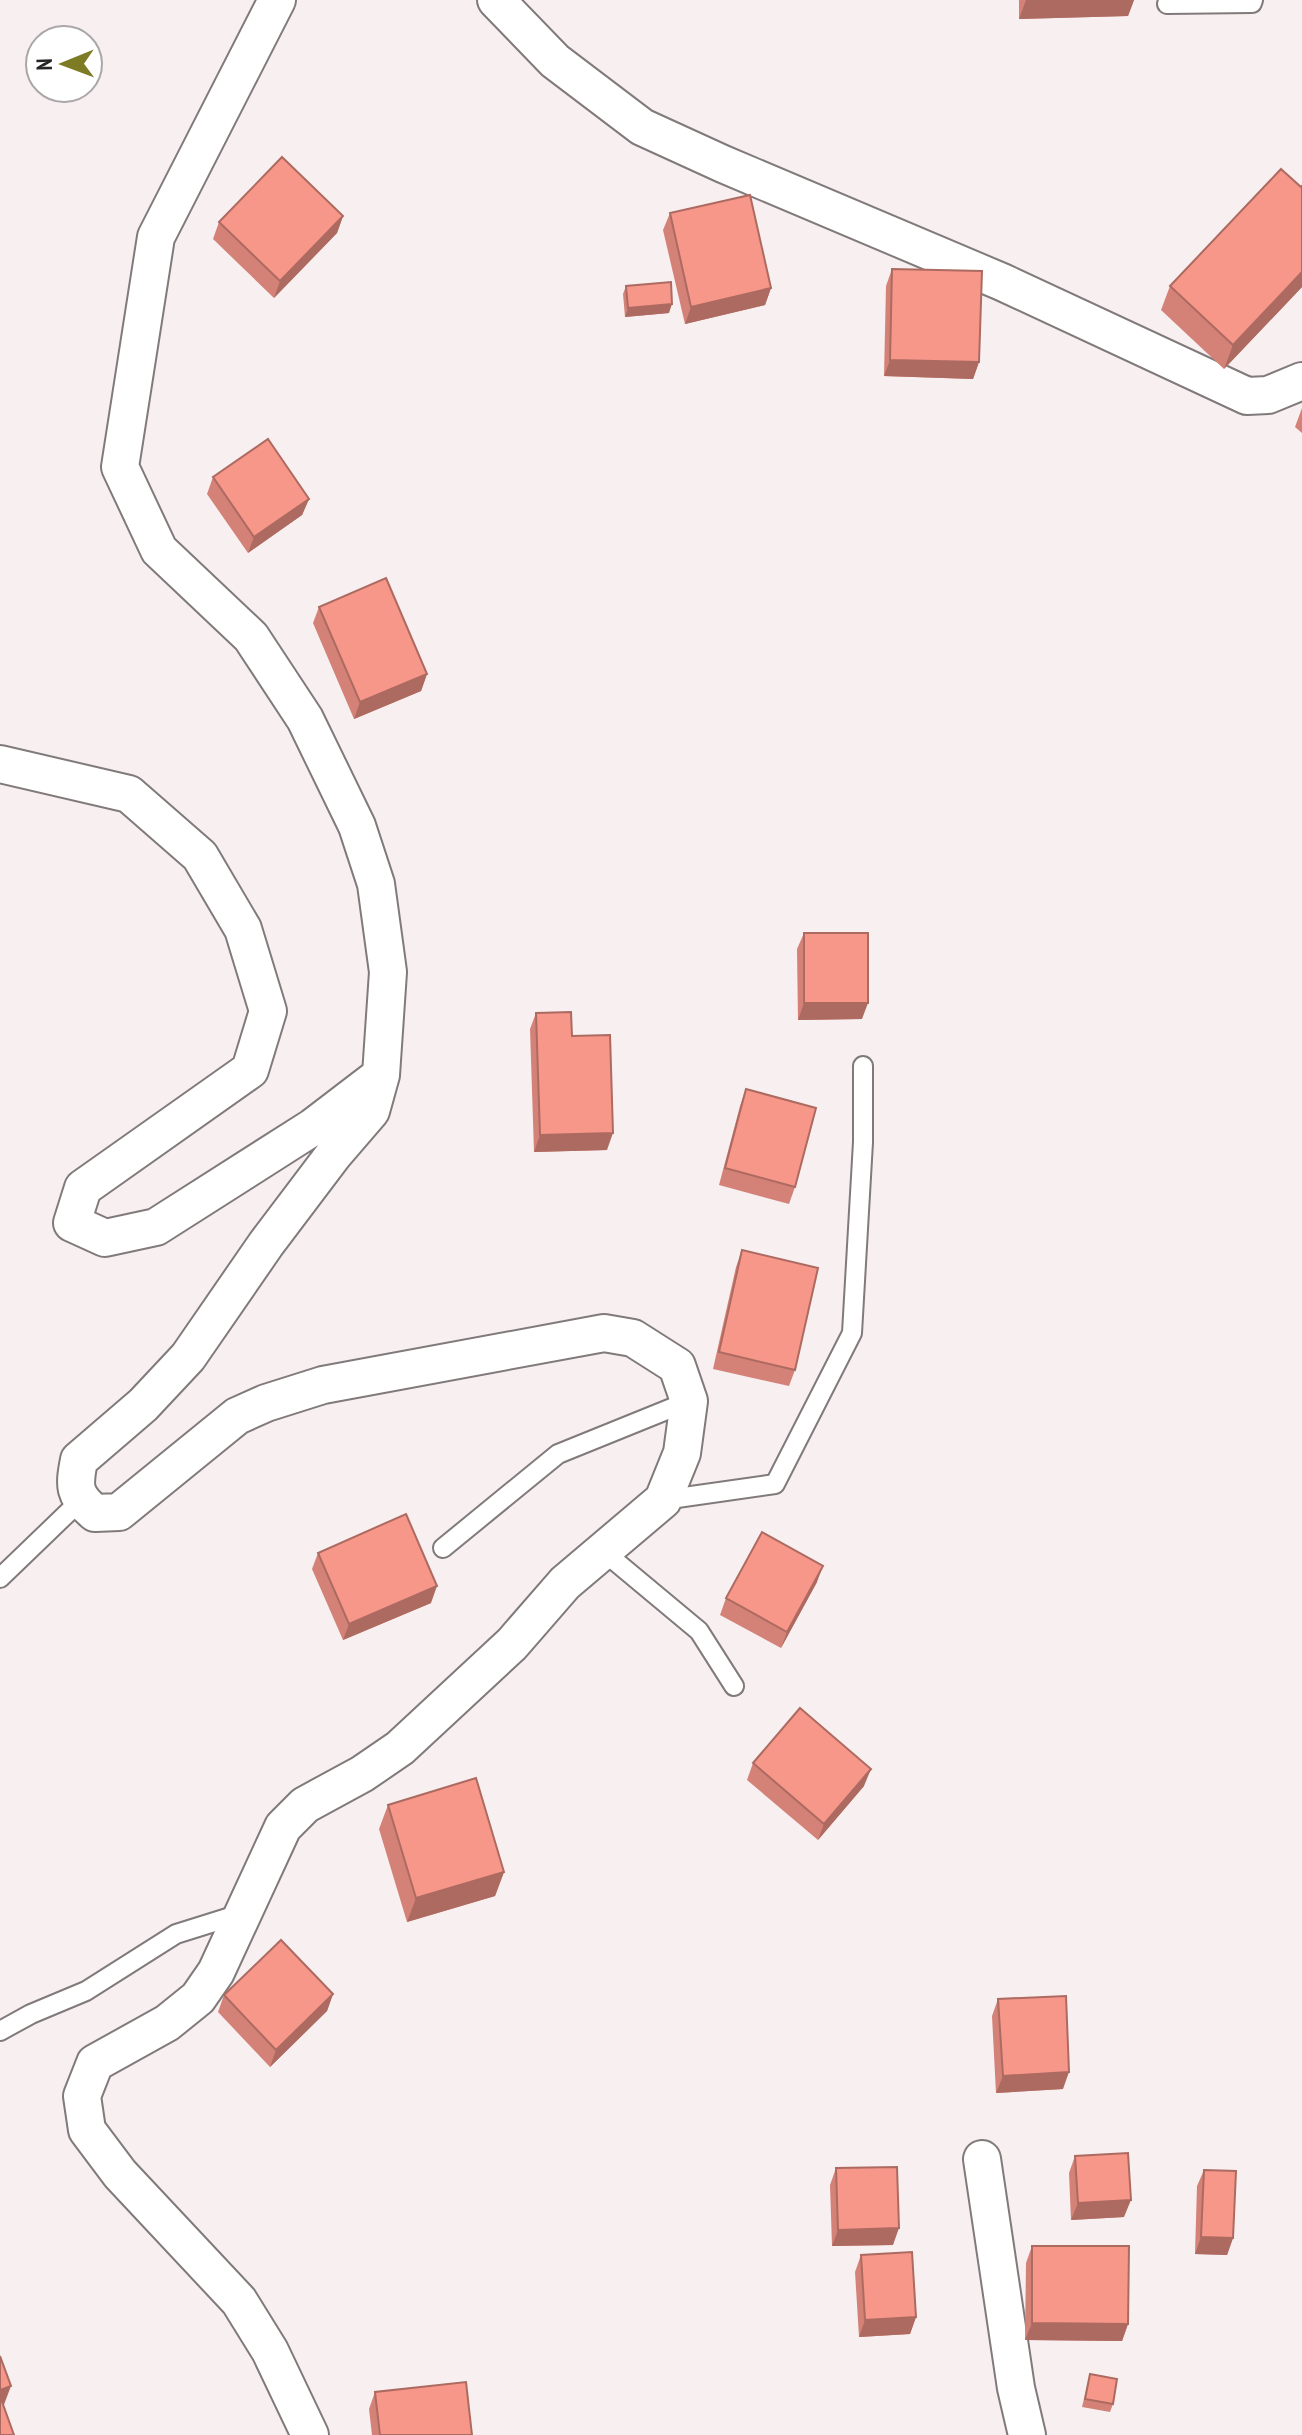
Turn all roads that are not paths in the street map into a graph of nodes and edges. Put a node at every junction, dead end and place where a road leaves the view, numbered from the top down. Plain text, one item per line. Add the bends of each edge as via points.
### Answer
1 (277, 0) edge
2 (496, 0) edge
3 (1253, 0) edge
4 (1167, 4) dead end
5 (1302, 381) edge
6 (0, 764) edge
7 (863, 1066) dead end
8 (381, 1075) junction
9 (689, 1401) junction
10 (663, 1500) junction
11 (80, 1501) junction
12 (443, 1548) dead end
13 (603, 1551) junction
14 (0, 1578) edge
15 (734, 1686) dead end
16 (245, 1912) junction
17 (0, 2031) edge
18 (982, 2159) dead end
19 (310, 2435) edge
20 (1027, 2435) edge

1 - 8 street via 156,237 120,467 159,550 259,649 305,719 357,826 376,884 388,972
2 - 5 street via 555,61 642,127 1002,282 1247,396 1268,395
3 - 4 lane
6 - 8 street via 129,794 200,856 243,929 268,1011 250,1070 83,1188 72,1223 105,1238 156,1227 313,1127
7 - 10 lane via 852,1333 775,1484
8 - 11 street via 371,1111 275,1233 188,1357 79,1460 75,1484
9 - 10 street via 682,1453
9 - 11 street via 677,1366 633,1338 604,1333 323,1385 266,1403 237,1416 119,1512 95,1513
9 - 12 lane via 558,1454
10 - 13 street
11 - 14 lane
13 - 15 lane via 699,1631
13 - 16 street via 400,1748 305,1805 283,1827
16 - 17 lane via 176,1934 86,1991
16 - 19 street via 198,1998 167,2023 95,2063 82,2096 87,2130 120,2174 239,2301
18 - 20 street

